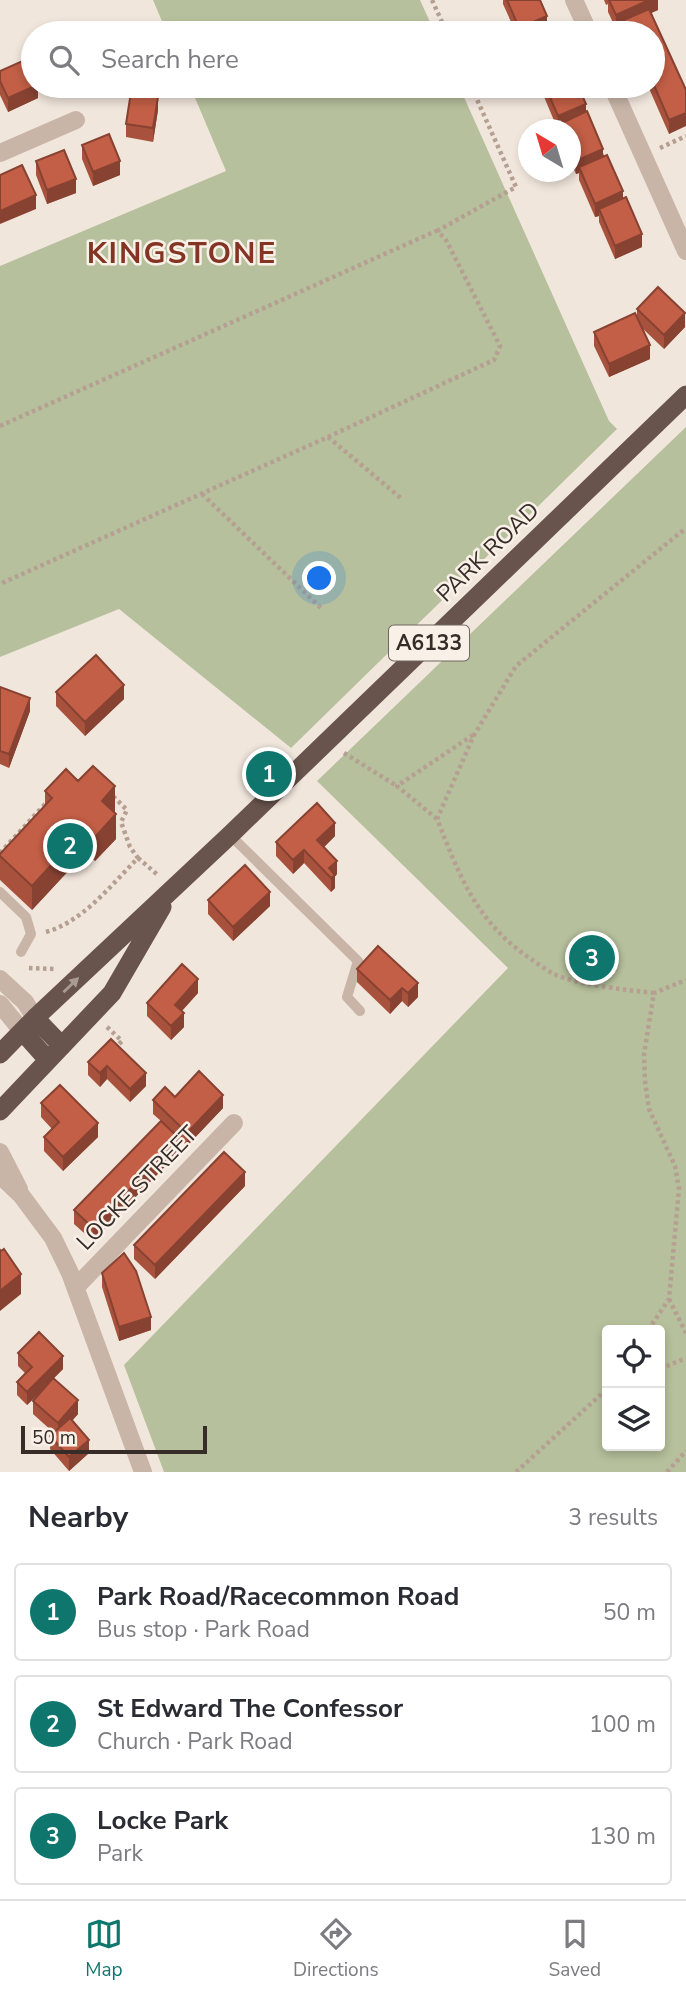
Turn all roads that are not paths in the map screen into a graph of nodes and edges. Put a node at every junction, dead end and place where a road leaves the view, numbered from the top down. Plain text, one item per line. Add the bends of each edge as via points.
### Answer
1 (574, 0) edge
2 (584, 21) edge
3 (617, 98) edge
4 (76, 120) dead end
5 (0, 153) edge
6 (686, 251) edge
7 (686, 395) edge
8 (230, 835) junction
9 (168, 886) junction
10 (0, 892) edge
11 (21, 952) dead end
12 (0, 979) edge
13 (0, 1004) edge
14 (360, 1011) dead end
15 (28, 1025) junction
16 (62, 1046) junction
17 (0, 1054) edge
18 (48, 1060) junction
19 (0, 1111) edge
20 (234, 1123) dead end
21 (0, 1152) edge
22 (0, 1175) edge
23 (21, 1195) junction
24 (76, 1287) junction
25 (143, 1472) edge

1 - 2 street
3 - 6 street
4 - 5 street
7 - 8 highway, PARK ROAD / A6133
8 - 9 highway, PARK ROAD / A6133
8 - 14 lane via 358,961 347,998
15 -> 9 highway, PARK ROAD / A6133
9 - 16 highway, PARK ROAD / A6133 via 112,993
10 - 11 lane via 26,917 31,934
12 - 15 street via 25,1002
13 - 15 street
15 - 16 highway
15 - 17 highway, PARK ROAD / A6133
15 - 18 highway
16 - 18 highway, PARK ROAD / A6133
18 - 19 highway, PARK ROAD / A6133
20 - 24 street, LOCKE STREET
21 - 23 street
22 - 23 street
23 - 24 street via 53,1238
24 - 25 street

